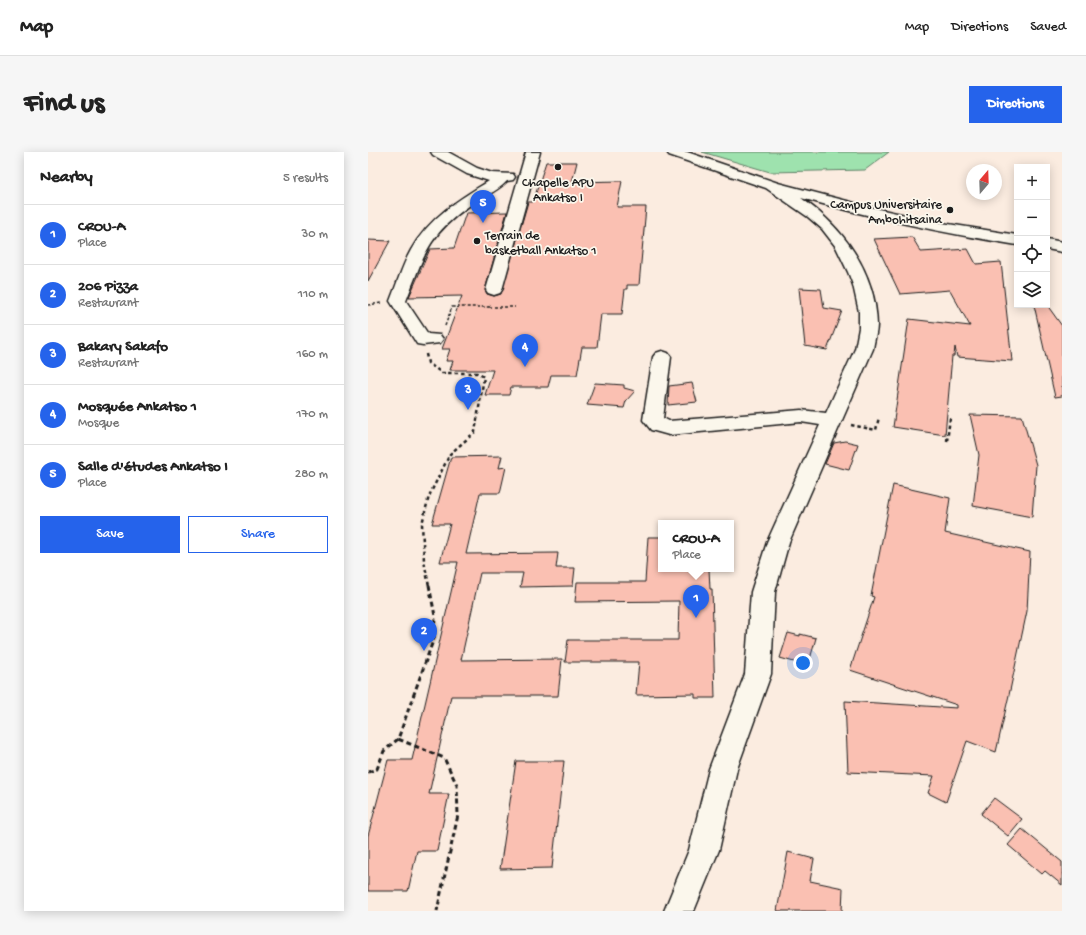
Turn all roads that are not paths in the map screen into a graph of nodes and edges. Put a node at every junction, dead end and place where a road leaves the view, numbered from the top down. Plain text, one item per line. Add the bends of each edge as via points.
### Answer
1 (438, 152) edge
2 (533, 152) edge
3 (674, 152) edge
4 (527, 172) junction
5 (501, 180) junction
6 (770, 184) junction
7 (831, 201) junction
8 (812, 213) junction
9 (1014, 240) edge
10 (1050, 245) edge
11 (1062, 247) edge
12 (494, 290) road end
13 (428, 339) road end
14 (662, 357) dead end
15 (833, 421) junction
16 (679, 911) edge

1 - 5 street via 473,172
2 - 4 street
3 - 6 street
4 - 5 street
4 - 12 street
5 - 13 street via 454,209 434,228 419,248 398,301
6 - 7 street
6 - 8 street
7 - 8 street via 816,204
7 - 9 street via 943,228
8 - 15 street via 828,227 846,251 865,295 868,325 864,349
10 - 11 street
14 - 15 street via 653,420 658,425 669,428 801,416
15 - 16 street via 778,542 763,592 758,674 723,769 704,850

